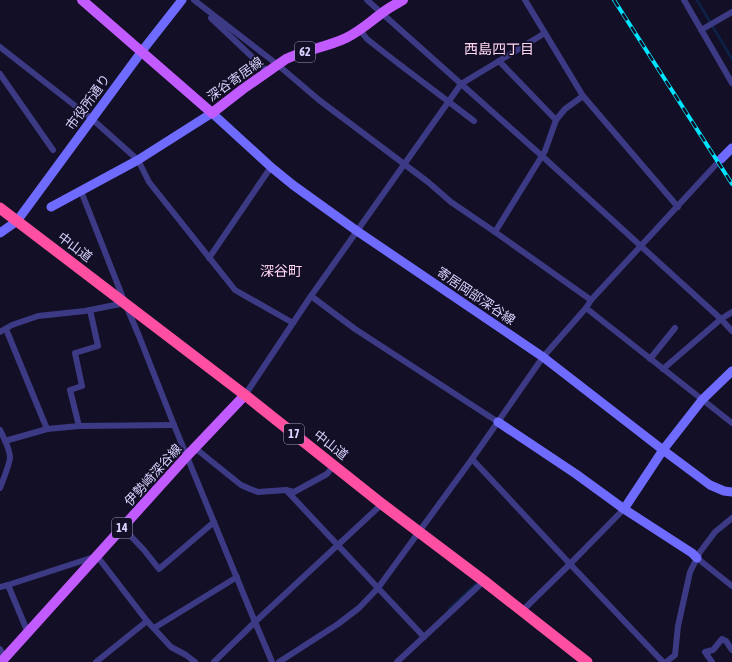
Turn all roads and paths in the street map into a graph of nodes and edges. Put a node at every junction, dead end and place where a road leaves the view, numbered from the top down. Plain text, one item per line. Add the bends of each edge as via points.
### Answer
1 (82, 0) edge
2 (182, 0) edge
3 (193, 0) edge
4 (367, 0) edge
5 (403, 0) edge
6 (525, 0) edge
7 (684, 0) edge
8 (732, 12) edge
9 (382, 13) junction
10 (703, 28) junction
11 (360, 30) junction
12 (545, 33) junction
13 (0, 47) edge
14 (142, 51) junction
15 (499, 61) junction
16 (278, 65) junction
17 (267, 72) junction
18 (0, 74) edge
19 (732, 83) edge
20 (461, 84) junction
21 (583, 96) junction
22 (448, 101) junction
23 (212, 113) junction
24 (92, 119) junction
25 (556, 120) junction
26 (474, 121) dead end
27 (732, 149) edge
28 (53, 150) dead end
29 (542, 156) junction
30 (721, 159) joint
31 (138, 160) junction
32 (404, 164) junction
33 (271, 167) junction
34 (81, 191) junction
35 (51, 207) dead end
36 (678, 207) junction
37 (0, 208) edge
38 (17, 221) junction
39 (357, 231) junction
40 (495, 232) junction
41 (0, 233) edge
42 (641, 246) junction
43 (208, 258) junction
44 (311, 296) junction
45 (591, 300) junction
46 (125, 303) junction
47 (586, 308) junction
48 (90, 310) junction
49 (732, 312) edge
50 (721, 319) junction
51 (293, 323) junction
52 (674, 328) dead end
53 (3, 331) edge
54 (732, 331) edge
55 (543, 357) junction
56 (650, 359) junction
57 (663, 369) junction
58 (732, 371) edge
59 (244, 395) junction
60 (702, 400) junction
61 (498, 422) junction
62 (732, 423) edge
63 (174, 425) junction
64 (79, 426) junction
65 (47, 429) junction
66 (0, 430) edge
67 (5, 441) junction
68 (195, 448) junction
69 (663, 450) junction
70 (187, 456) junction
71 (472, 459) junction
72 (334, 465) junction
73 (0, 488) edge
74 (286, 490) junction
75 (732, 492) edge
76 (382, 504) junction
77 (624, 509) junction
78 (732, 518) edge
79 (214, 522) junction
80 (122, 528) junction
81 (419, 532) junction
82 (338, 545) junction
83 (97, 556) junction
84 (697, 558) junction
85 (570, 564) junction
86 (237, 577) junction
87 (484, 581) junction
88 (8, 585) junction
89 (732, 586) edge
90 (0, 587) edge
91 (378, 588) junction
92 (522, 611) junction
93 (147, 621) junction
94 (255, 622) junction
95 (154, 628) junction
96 (28, 632) junction
97 (424, 637) junction
98 (0, 649) edge
99 (732, 650) edge
100 (3, 661) edge
101 (96, 662) edge
102 (195, 662) edge
103 (214, 662) edge
104 (272, 662) edge
105 (278, 662) edge
106 (397, 662) edge
107 (587, 662) edge
108 (663, 662) edge
109 (666, 662) edge
110 (712, 662) edge

1 - 14 main road, 深谷寄居線
2 - 14 street, 市役所通り
3 - 16 street
3 - 17 street
4 - 9 street
5 - 9 main road, 深谷寄居線 / 62
6 - 12 street
7 - 10 street
8 - 10 street
9 - 11 main road, 深谷寄居線 / 62
9 - 20 street
10 - 19 street
11 - 16 main road, 深谷寄居線 / 62 via 332,44 293,56
11 - 22 street via 367,39
12 - 15 street
12 - 21 street
13 - 24 street
14 - 23 main road, 深谷寄居線
14 - 24 street, 市役所通り
15 - 20 street
15 - 25 street
16 - 17 main road, 深谷寄居線 / 62
16 - 32 street via 319,100
17 - 23 main road, 深谷寄居線 / 62
18 - 28 street
20 - 22 street
20 - 29 street
21 - 25 street via 565,109
21 - 36 street
22 - 26 street
22 - 32 street
23 - 31 street
23 - 33 street, 寄居岡部深谷線
24 - 31 street
24 - 38 street, 市役所通り
25 - 29 street
27 - 30 street
29 - 40 street
29 - 42 street
30 - 36 street
31 - 34 street
31 - 43 street via 149,182
32 - 39 street
32 - 40 street via 451,202
33 - 39 street, 寄居岡部深谷線 via 293,186
33 - 43 street
34 - 35 street
34 - 46 street
36 - 42 street
37 - 38 highway, 中山道 / 17
38 - 41 street, 市役所通り
38 - 46 highway, 中山道 / 17
39 - 44 street
39 - 55 street, 寄居岡部深谷線
40 - 45 street
42 - 45 street
42 - 50 street
43 - 51 street via 235,290
44 - 51 street
44 - 61 street via 355,329
45 - 47 street
46 - 48 street
46 - 59 highway, 中山道 / 17
46 - 63 street
47 - 55 street
47 - 56 street
48 - 53 street via 38,316
48 - 64 street via 98,346 75,353 82,386 70,390
49 - 50 street
50 - 54 street
50 - 57 street
51 - 59 street
52 - 56 street
53 - 65 street
55 - 61 street
55 - 69 street, 寄居岡部深谷線
56 - 57 street
57 - 60 street
58 - 60 street
59 - 68 main road, 伊勢崎深谷線 / 14
59 - 72 highway, 中山道 / 17
60 - 62 street
60 - 69 street
61 - 71 street
61 - 77 street
63 - 64 street
63 - 70 street
64 - 65 street
65 - 67 street
66 - 67 street
67 - 73 street via 10,457
68 - 70 main road, 伊勢崎深谷線 / 14
68 - 74 street via 241,485 258,492
69 - 75 street, 寄居岡部深谷線 via 710,485
69 - 77 street
70 - 79 street
70 - 80 main road, 伊勢崎深谷線 / 14
71 - 81 street
71 - 85 street
72 - 74 street via 327,474 294,492
72 - 76 highway, 中山道 / 17
74 - 82 street
76 - 81 highway, 中山道 / 17
76 - 82 street
77 - 84 street
77 - 85 street
78 - 84 street via 715,532
79 - 80 street via 160,569
79 - 86 street
80 - 83 main road, 伊勢崎深谷線 / 14
81 - 87 highway, 中山道 / 17
81 - 91 street
82 - 91 street
82 - 94 street
83 - 88 street
83 - 93 street
83 - 96 main road, 伊勢崎深谷線 / 14
84 - 89 street
84 - 109 street via 686,588 675,655
85 - 92 street
85 - 108 street
86 - 94 street
86 - 95 street
87 - 92 highway, 中山道 / 17
87 - 97 street
88 - 90 street
88 - 96 street
91 - 97 street
91 - 105 street via 359,608 338,624
92 - 107 highway, 中山道 / 17
93 - 95 street
93 - 101 street
94 - 103 street
94 - 104 street
95 - 102 street via 171,647
96 - 100 main road, 伊勢崎深谷線 / 14
97 - 106 street
98 - 100 street
99 - 110 street via 722,639 713,650 705,652

